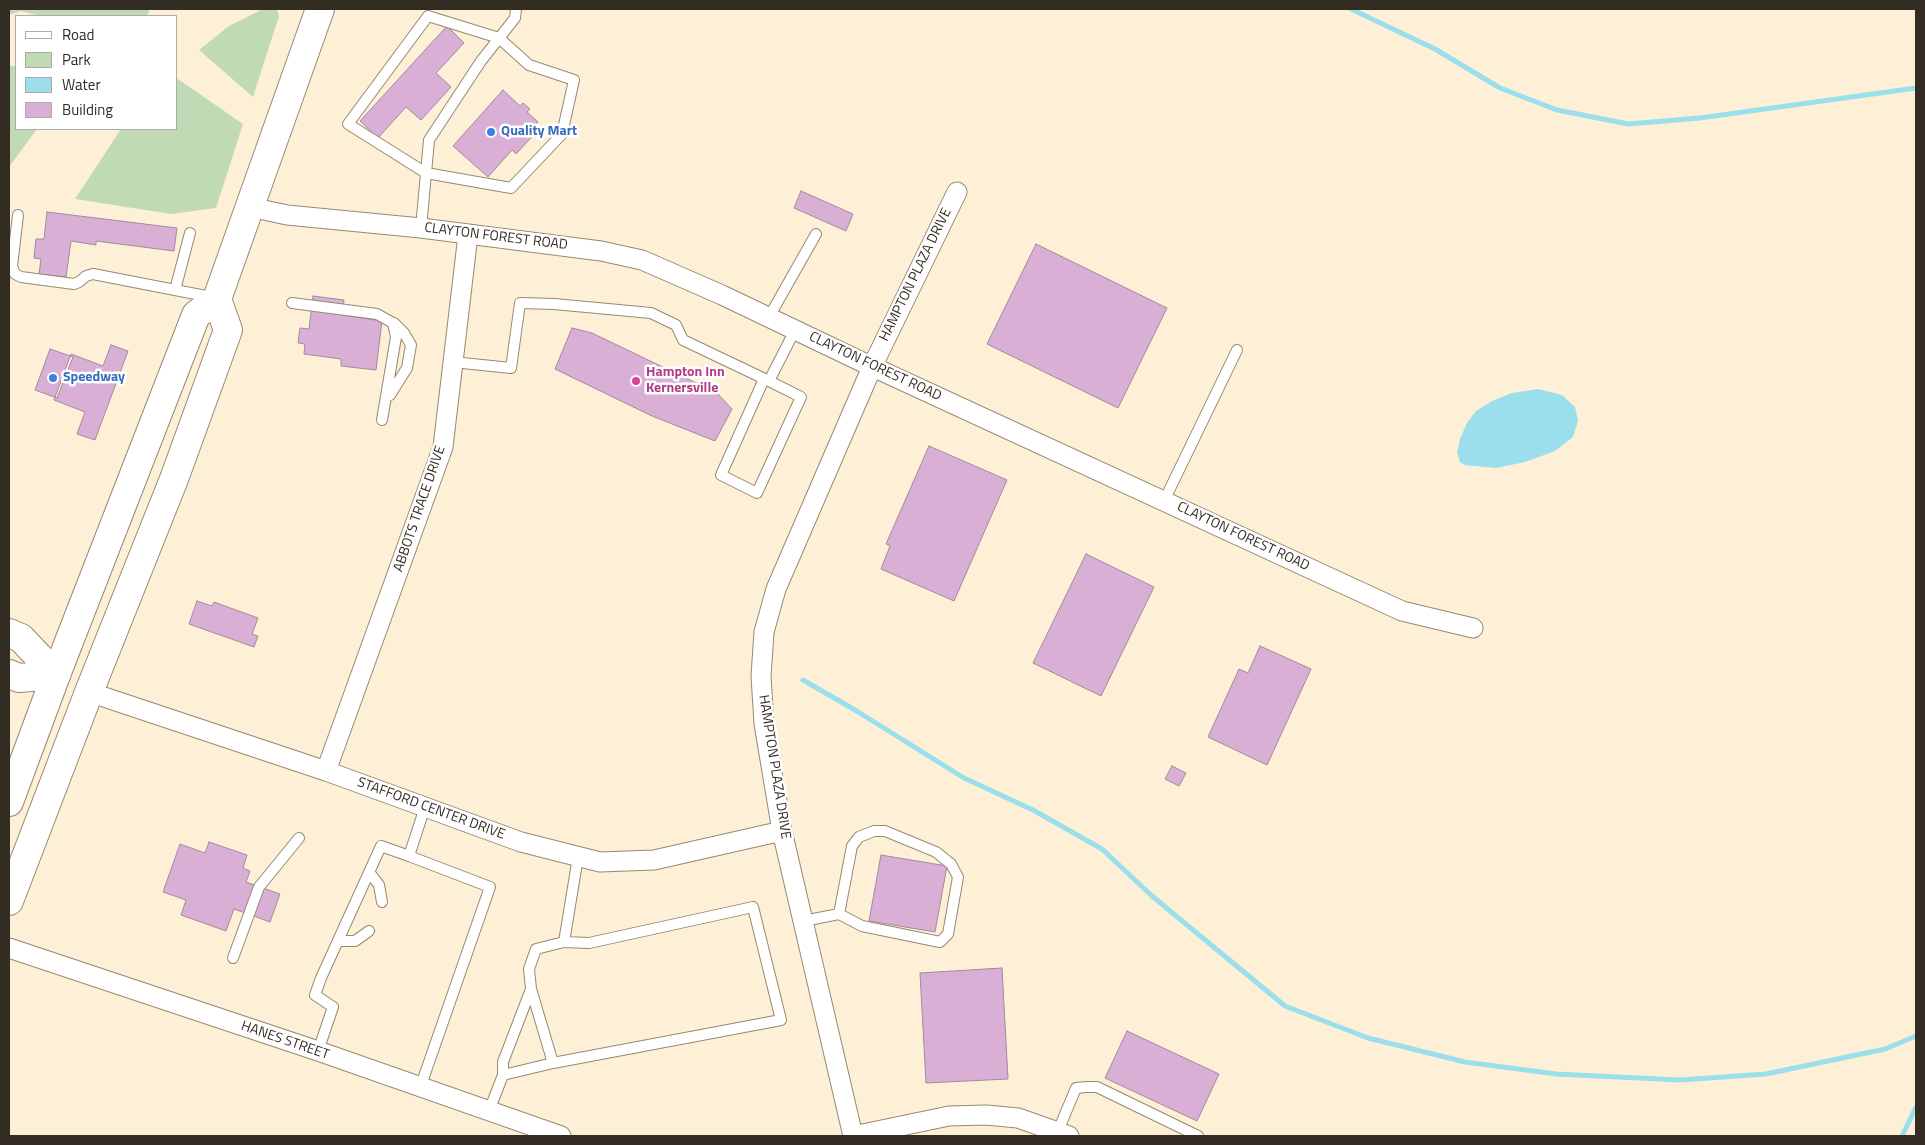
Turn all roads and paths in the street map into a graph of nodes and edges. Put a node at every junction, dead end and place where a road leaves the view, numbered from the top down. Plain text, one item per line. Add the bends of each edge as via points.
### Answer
1 (320, 9) edge
2 (516, 9) edge
3 (500, 38) junction
4 (426, 173) junction
5 (957, 192) dead end
6 (250, 208) junction
7 (18, 215) dead end
8 (421, 228) junction
9 (190, 233) dead end
10 (816, 234) dead end
11 (468, 235) junction
12 (175, 290) junction
13 (217, 299) junction
14 (292, 303) dead end
15 (769, 317) junction
16 (393, 323) junction
17 (795, 330) junction
18 (1237, 350) dead end
19 (453, 362) junction
20 (872, 366) junction
21 (766, 380) junction
22 (386, 400) junction
23 (382, 420) dead end
24 (1164, 501) junction
25 (1473, 628) dead end
26 (9, 633) edge
27 (9, 674) edge
28 (56, 676) junction
29 (89, 692) junction
30 (326, 771) junction
31 (9, 802) edge
32 (425, 807) junction
33 (782, 831) junction
34 (299, 838) dead end
35 (409, 856) junction
36 (578, 856) junction
37 (369, 872) junction
38 (9, 901) edge
39 (382, 902) dead end
40 (839, 914) junction
41 (803, 921) junction
42 (368, 931) dead end
43 (338, 941) junction
44 (564, 942) junction
45 (9, 948) edge
46 (233, 958) dead end
47 (531, 989) junction
48 (318, 1051) junction
49 (553, 1063) junction
50 (503, 1075) junction
51 (420, 1088) junction
52 (490, 1111) junction
53 (1063, 1134) edge
54 (561, 1136) edge
55 (853, 1136) edge
56 (1198, 1136) edge

1 - 6 main road
2 - 3 lane via 515,18
3 - 4 lane via 429,140
3 - 4 lane via 428,16 348,124
3 - 4 lane via 529,65 574,80 562,134 511,188
4 - 8 lane
5 - 20 street, HAMPTON PLAZA DRIVE
6 - 8 street, CLAYTON FOREST ROAD
6 - 13 main road
7 - 12 lane via 12,266 15,274 21,277 74,284 92,274
8 - 11 street, CLAYTON FOREST ROAD
9 - 12 lane
10 - 15 lane
11 - 15 street, CLAYTON FOREST ROAD via 601,251 642,260
11 - 19 street, ABBOTS TRACE DRIVE
12 - 13 lane
13 - 28 main road via 196,315
13 - 29 main road via 228,330 174,479
14 - 16 lane via 377,314
15 - 17 street, CLAYTON FOREST ROAD
16 - 22 lane via 396,336
16 - 22 lane via 411,345 407,368
17 - 20 street, CLAYTON FOREST ROAD
17 - 21 lane
18 - 24 lane
19 - 21 lane via 511,368 520,302 651,313 676,324 683,340
19 - 30 street, ABBOTS TRACE DRIVE via 443,447
20 - 24 street, CLAYTON FOREST ROAD
20 - 33 street, HAMPTON PLAZA DRIVE via 776,589 764,632 761,676 764,724
21 - 21 lane via 801,397 756,493 721,475
22 - 23 lane
24 - 25 street, CLAYTON FOREST ROAD via 1402,611
26 - 28 main road via 21,638
27 - 28 main road via 19,678
28 - 29 main road
28 - 31 main road
29 - 30 street, STAFFORD CENTER DRIVE
29 - 38 main road
30 - 32 street, STAFFORD CENTER DRIVE
32 - 35 lane
32 - 36 street, STAFFORD CENTER DRIVE via 522,842
33 - 36 street, STAFFORD CENTER DRIVE via 654,860 600,862
33 - 41 street, HAMPTON PLAZA DRIVE
34 - 46 lane via 260,887
35 - 37 lane via 381,846
35 - 51 lane via 490,887
36 - 44 lane
37 - 39 lane via 379,885
37 - 43 lane
40 - 40 lane via 862,926 940,942 948,934 958,877 951,864 936,852 886,831 874,831 859,837 852,846
40 - 41 lane
41 - 55 street, HAMPTON PLAZA DRIVE
42 - 43 lane via 355,941
43 - 48 lane via 315,995 333,1006
44 - 47 lane via 536,949 529,969
44 - 49 lane via 588,944 753,907 781,1020
45 - 48 street, HANES STREET
47 - 49 lane
47 - 50 lane via 503,1062
48 - 51 street, HANES STREET
49 - 50 lane
50 - 52 lane
51 - 52 street, HANES STREET
52 - 54 street, HANES STREET
53 - 55 street via 1018,1118 986,1115 949,1116
53 - 56 lane via 1076,1088 1097,1087

